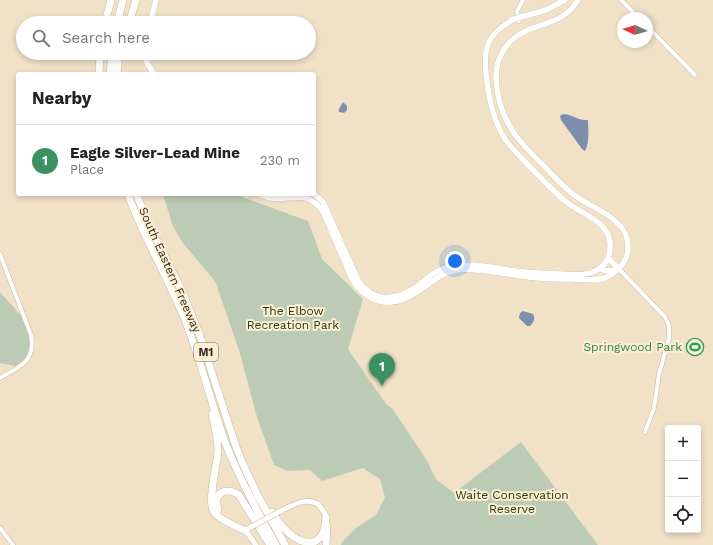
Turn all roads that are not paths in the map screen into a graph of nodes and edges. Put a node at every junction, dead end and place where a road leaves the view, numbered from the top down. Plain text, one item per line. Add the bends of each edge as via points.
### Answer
1 (111, 0) edge
2 (123, 0) edge
3 (132, 0) edge
4 (136, 0) edge
5 (155, 0) edge
6 (523, 0) edge
7 (565, 0) edge
8 (578, 0) edge
9 (621, 0) edge
10 (633, 12) edge
11 (107, 16) edge
12 (120, 16) edge
13 (127, 16) edge
14 (131, 16) edge
15 (151, 16) edge
16 (518, 19) junction
17 (653, 32) edge
18 (100, 60) edge
19 (111, 60) edge
20 (118, 60) edge
21 (145, 60) edge
22 (146, 60) edge
23 (99, 72) edge
24 (110, 72) edge
25 (117, 72) edge
26 (149, 72) edge
27 (153, 72) edge
28 (695, 75) dead end
29 (125, 196) edge
30 (129, 196) edge
31 (137, 196) edge
32 (264, 196) edge
33 (316, 196) edge
34 (135, 214) junction
35 (0, 254) edge
36 (608, 258) junction
37 (600, 268) junction
38 (619, 269) junction
39 (191, 336) junction
40 (0, 378) edge
41 (231, 431) junction
42 (644, 432) dead end
43 (326, 518) junction
44 (0, 528) edge
45 (249, 529) junction
46 (13, 545) edge
47 (256, 545) edge
48 (270, 545) edge
49 (276, 545) edge
50 (285, 545) edge
51 (326, 545) edge

1 - 11 highway
2 - 12 highway
3 - 13 highway
4 - 14 highway
5 - 15 main road
6 - 16 street via 517,10
7 - 16 main road via 546,10
8 - 38 main road via 570,12 512,40 498,64 497,91 506,121 522,145 566,189 610,217 622,228 628,246 626,259
9 - 10 street
16 - 36 main road via 496,30 487,46 485,71 493,111 505,138 520,156 558,195 595,220 605,230 610,243
17 - 28 street
18 - 23 highway
19 - 24 highway
20 - 25 highway
21 - 26 main road
22 - 27 main road
29 - 34 highway
30 - 34 highway, South Eastern Freeway / M1
31 - 41 highway, South Eastern Freeway / M1 via 193,319
32 - 38 main road via 280,199 304,197 319,205 358,289 378,301 395,302 410,297 441,275 461,270 532,278 592,280 607,277
33 - 37 main road via 323,202 358,280 366,290 380,297 401,295 438,271 460,265 571,275 588,274
34 - 39 highway, South Eastern Freeway / M1 via 168,281
35 - 40 street via 31,335 32,344 27,361
36 - 37 main road
36 - 38 main road
37 - 38 main road via 607,272
38 - 42 street via 665,317 669,326 669,338 659,374 654,408
39 - 45 highway via 217,438 212,507 216,515
39 - 49 highway, South Eastern Freeway / M1 via 234,463
41 - 43 highway via 269,508 293,540 300,544 316,541 323,532
41 - 50 highway, South Eastern Freeway / M1 via 242,462
43 - 45 street, bridge via 316,504 299,501
43 - 51 highway
44 - 46 street
45 - 47 street
45 - 48 highway via 217,509 216,501 220,493 230,490 239,495

